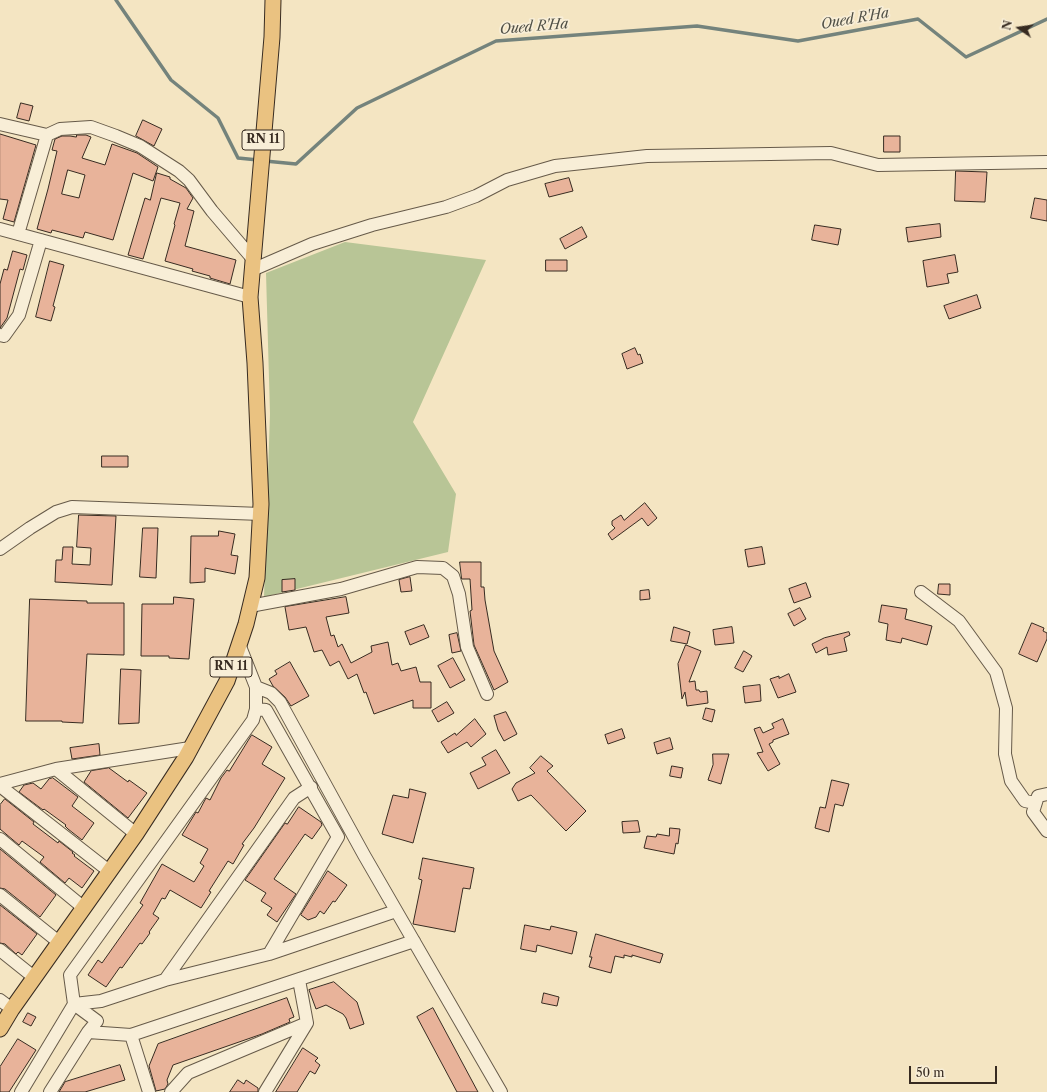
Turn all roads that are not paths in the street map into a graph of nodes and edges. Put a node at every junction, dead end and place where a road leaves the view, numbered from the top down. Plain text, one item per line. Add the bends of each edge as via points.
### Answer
1 (274, 0) edge
2 (0, 124) edge
3 (47, 135) junction
4 (1047, 162) edge
5 (0, 229) edge
6 (18, 234) junction
7 (41, 240) junction
8 (252, 265) junction
9 (250, 297) junction
10 (0, 335) edge
11 (261, 514) junction
12 (0, 549) edge
13 (921, 592) dead end
14 (250, 606) junction
15 (239, 644) junction
16 (256, 687) junction
17 (271, 693) junction
18 (487, 694) dead end
19 (256, 709) junction
20 (190, 748) junction
21 (56, 769) junction
22 (0, 785) edge
23 (311, 787) junction
24 (1047, 794) edge
25 (1035, 803) junction
26 (1047, 831) edge
27 (136, 834) junction
28 (0, 839) edge
29 (109, 871) junction
30 (0, 895) edge
31 (84, 908) junction
32 (396, 910) junction
33 (414, 941) junction
34 (60, 943) junction
35 (0, 950) edge
36 (269, 954) junction
37 (35, 978) junction
38 (165, 980) junction
39 (299, 980) junction
40 (0, 1000) edge
41 (74, 1004) junction
42 (12, 1009) junction
43 (307, 1023) junction
44 (0, 1029) edge
45 (88, 1032) junction
46 (131, 1035) junction
47 (21, 1092) edge
48 (50, 1092) edge
49 (148, 1092) edge
50 (171, 1092) edge
51 (265, 1092) edge
52 (501, 1092) edge

1 - 8 main road, RN 11
2 - 3 street
3 - 6 street
3 - 8 street via 60,129 91,127 140,146 170,165 189,180
4 - 8 street via 878,164 831,153 647,156 555,166 507,180 476,196 446,207 372,225
5 - 6 street
6 - 7 street
7 - 9 street
7 - 10 street via 19,315 4,336
8 - 9 main road, RN 11
9 - 11 main road, RN 11 via 256,370
11 - 12 street via 72,508 56,512
11 - 14 main road, RN 11 via 257,578
13 - 25 street via 958,621 996,672 1006,708 1005,754 1011,781 1025,801
14 - 15 main road, RN 11
14 - 18 street via 341,588 417,567 443,568 453,576 459,594 467,647
15 - 16 street
15 - 20 main road, RN 11 via 227,682
16 - 17 street
16 - 19 street
17 - 19 street
17 - 32 street via 280,702
19 - 23 street via 266,710
19 - 41 street via 253,720 70,975
20 - 21 street
20 - 27 main road, RN 11
21 - 22 street
21 - 27 street
22 - 29 street
23 - 36 street via 338,837
23 - 38 street via 294,798
24 - 25 street via 1038,796
25 - 26 street via 1033,812
27 - 29 main road, RN 11
28 - 31 street
29 - 31 main road, RN 11
30 - 34 street
31 - 34 main road, RN 11
32 - 33 street
32 - 36 street
33 - 39 street
33 - 52 street
34 - 37 main road, RN 11
35 - 37 street
36 - 38 street
37 - 42 main road, RN 11
38 - 41 street via 101,1001
39 - 43 street
39 - 46 street
40 - 42 street
41 - 45 street via 97,1021
41 - 47 street
42 - 44 main road, RN 11
43 - 50 street via 188,1073
43 - 51 street
45 - 46 street
45 - 48 street
46 - 49 street

